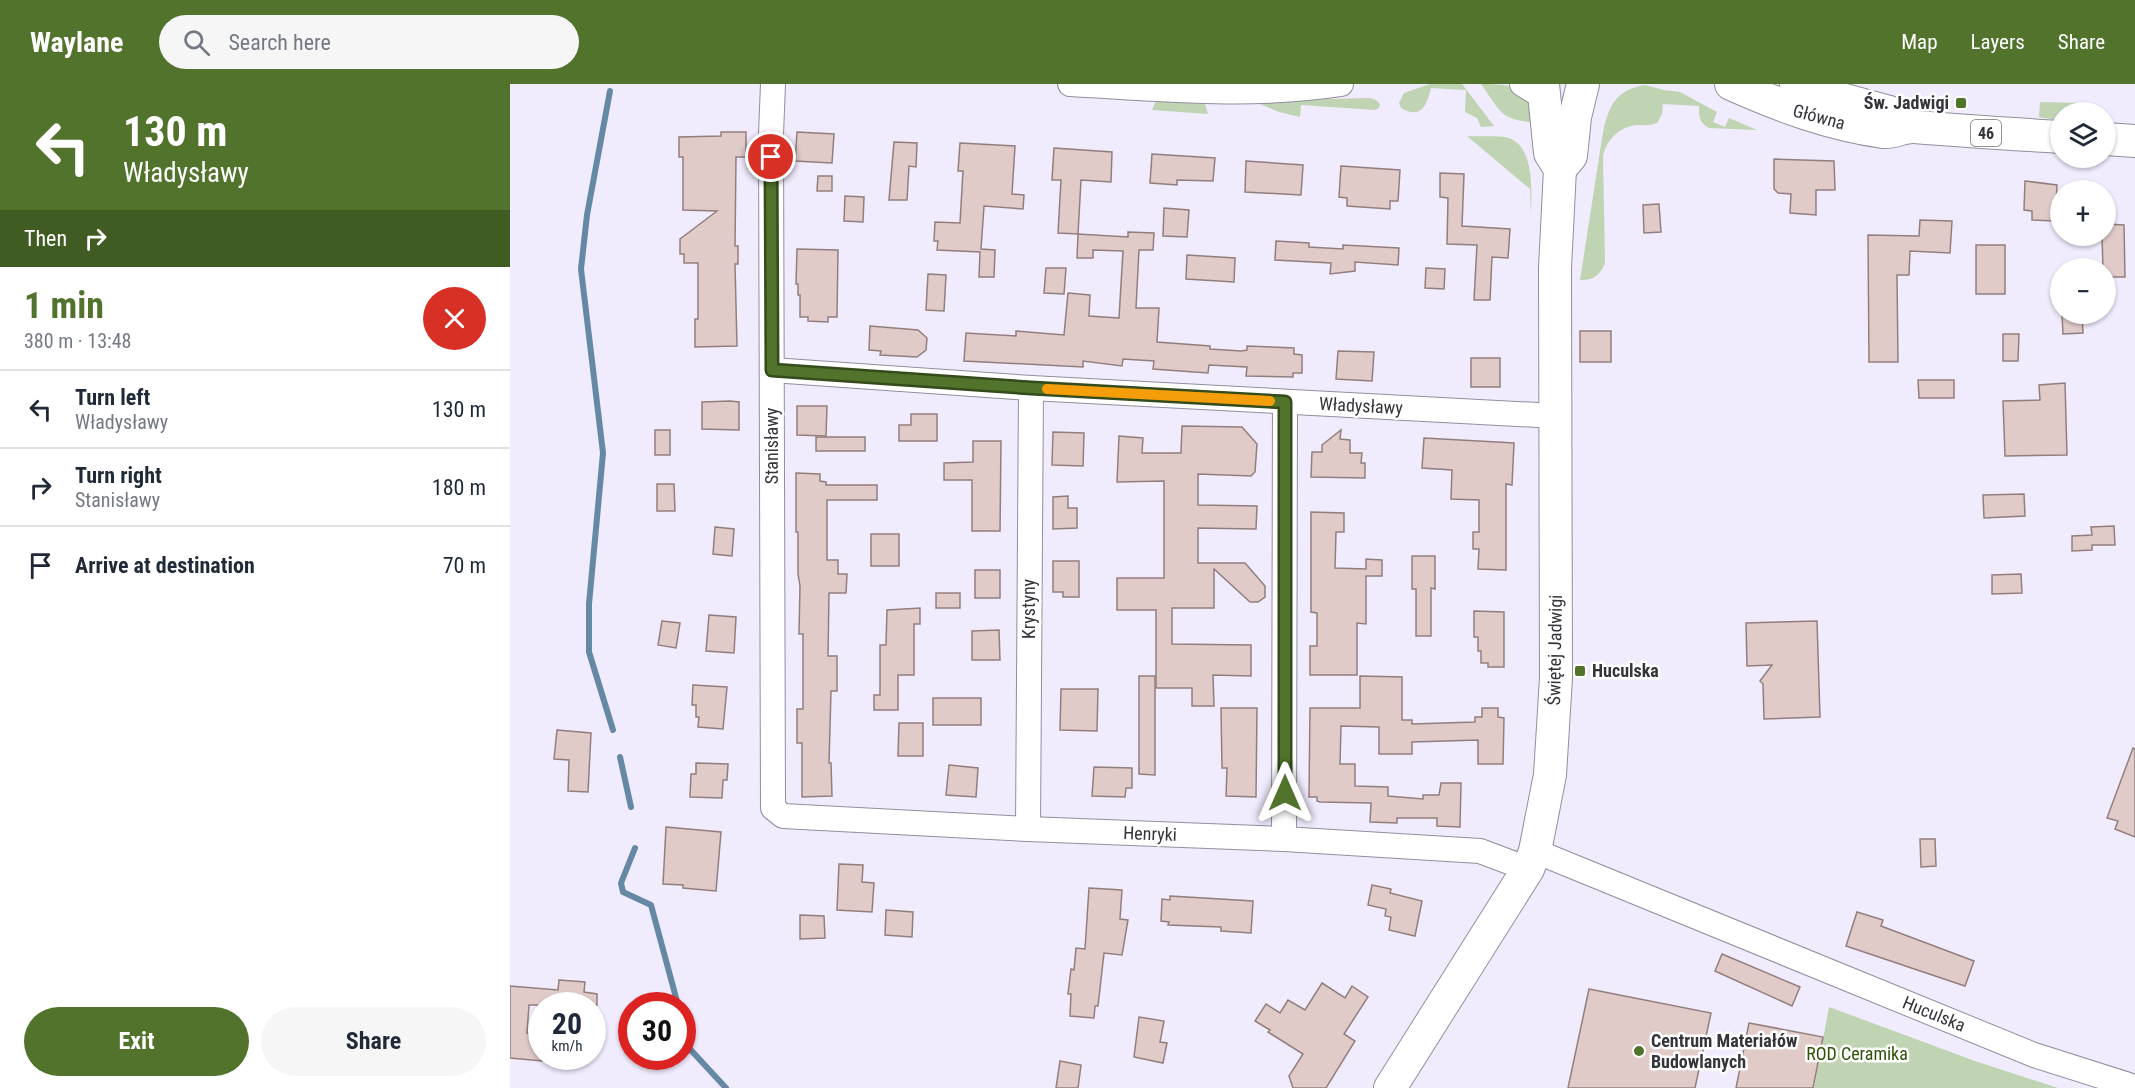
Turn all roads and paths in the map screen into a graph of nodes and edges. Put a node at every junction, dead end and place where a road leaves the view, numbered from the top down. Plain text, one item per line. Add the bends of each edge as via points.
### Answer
1 (773, 84) edge
2 (1071, 84) edge
3 (1341, 84) edge
4 (1583, 84) edge
5 (1731, 84) edge
6 (1796, 84) edge
7 (1537, 89) edge
8 (1912, 127) junction
9 (2050, 136) edge
10 (2116, 140) edge
11 (2135, 141) edge
12 (1560, 169) junction
13 (772, 370) junction
14 (1031, 388) junction
15 (1285, 402) junction
16 (1556, 416) junction
17 (773, 808) joint
18 (1028, 829) junction
19 (1284, 839) junction
20 (1532, 860) junction
21 (2135, 1087) edge
22 (1390, 1088) edge

1 - 13 street, Stanisławy
2 - 3 street via 1215,91
4 - 12 main road, Świętej Jadwigi via 1576,107 1571,156
5 - 8 main road, Główna / 46 via 1793,111 1827,120 1887,132
6 - 8 main road, Główna / 46 via 1889,112
7 - 12 main road, Świętej Jadwigi via 1550,153
8 - 9 main road, Główna / 46
10 - 11 main road
12 - 16 main road, Świętej Jadwigi
13 - 14 street, Władysławy
13 - 17 street, Stanisławy
14 - 15 street, Władysławy
14 - 18 street, Krystyny
15 - 16 street, Władysławy
15 - 19 street
16 - 20 main road, Świętej Jadwigi via 1556,678 1550,775
17 - 18 street, Henryki via 783,816
18 - 19 street, Henryki
19 - 20 street, Henryki via 1480,851
20 - 21 street, Huculska via 2034,1055
20 - 22 main road, Świętej Jadwigi

